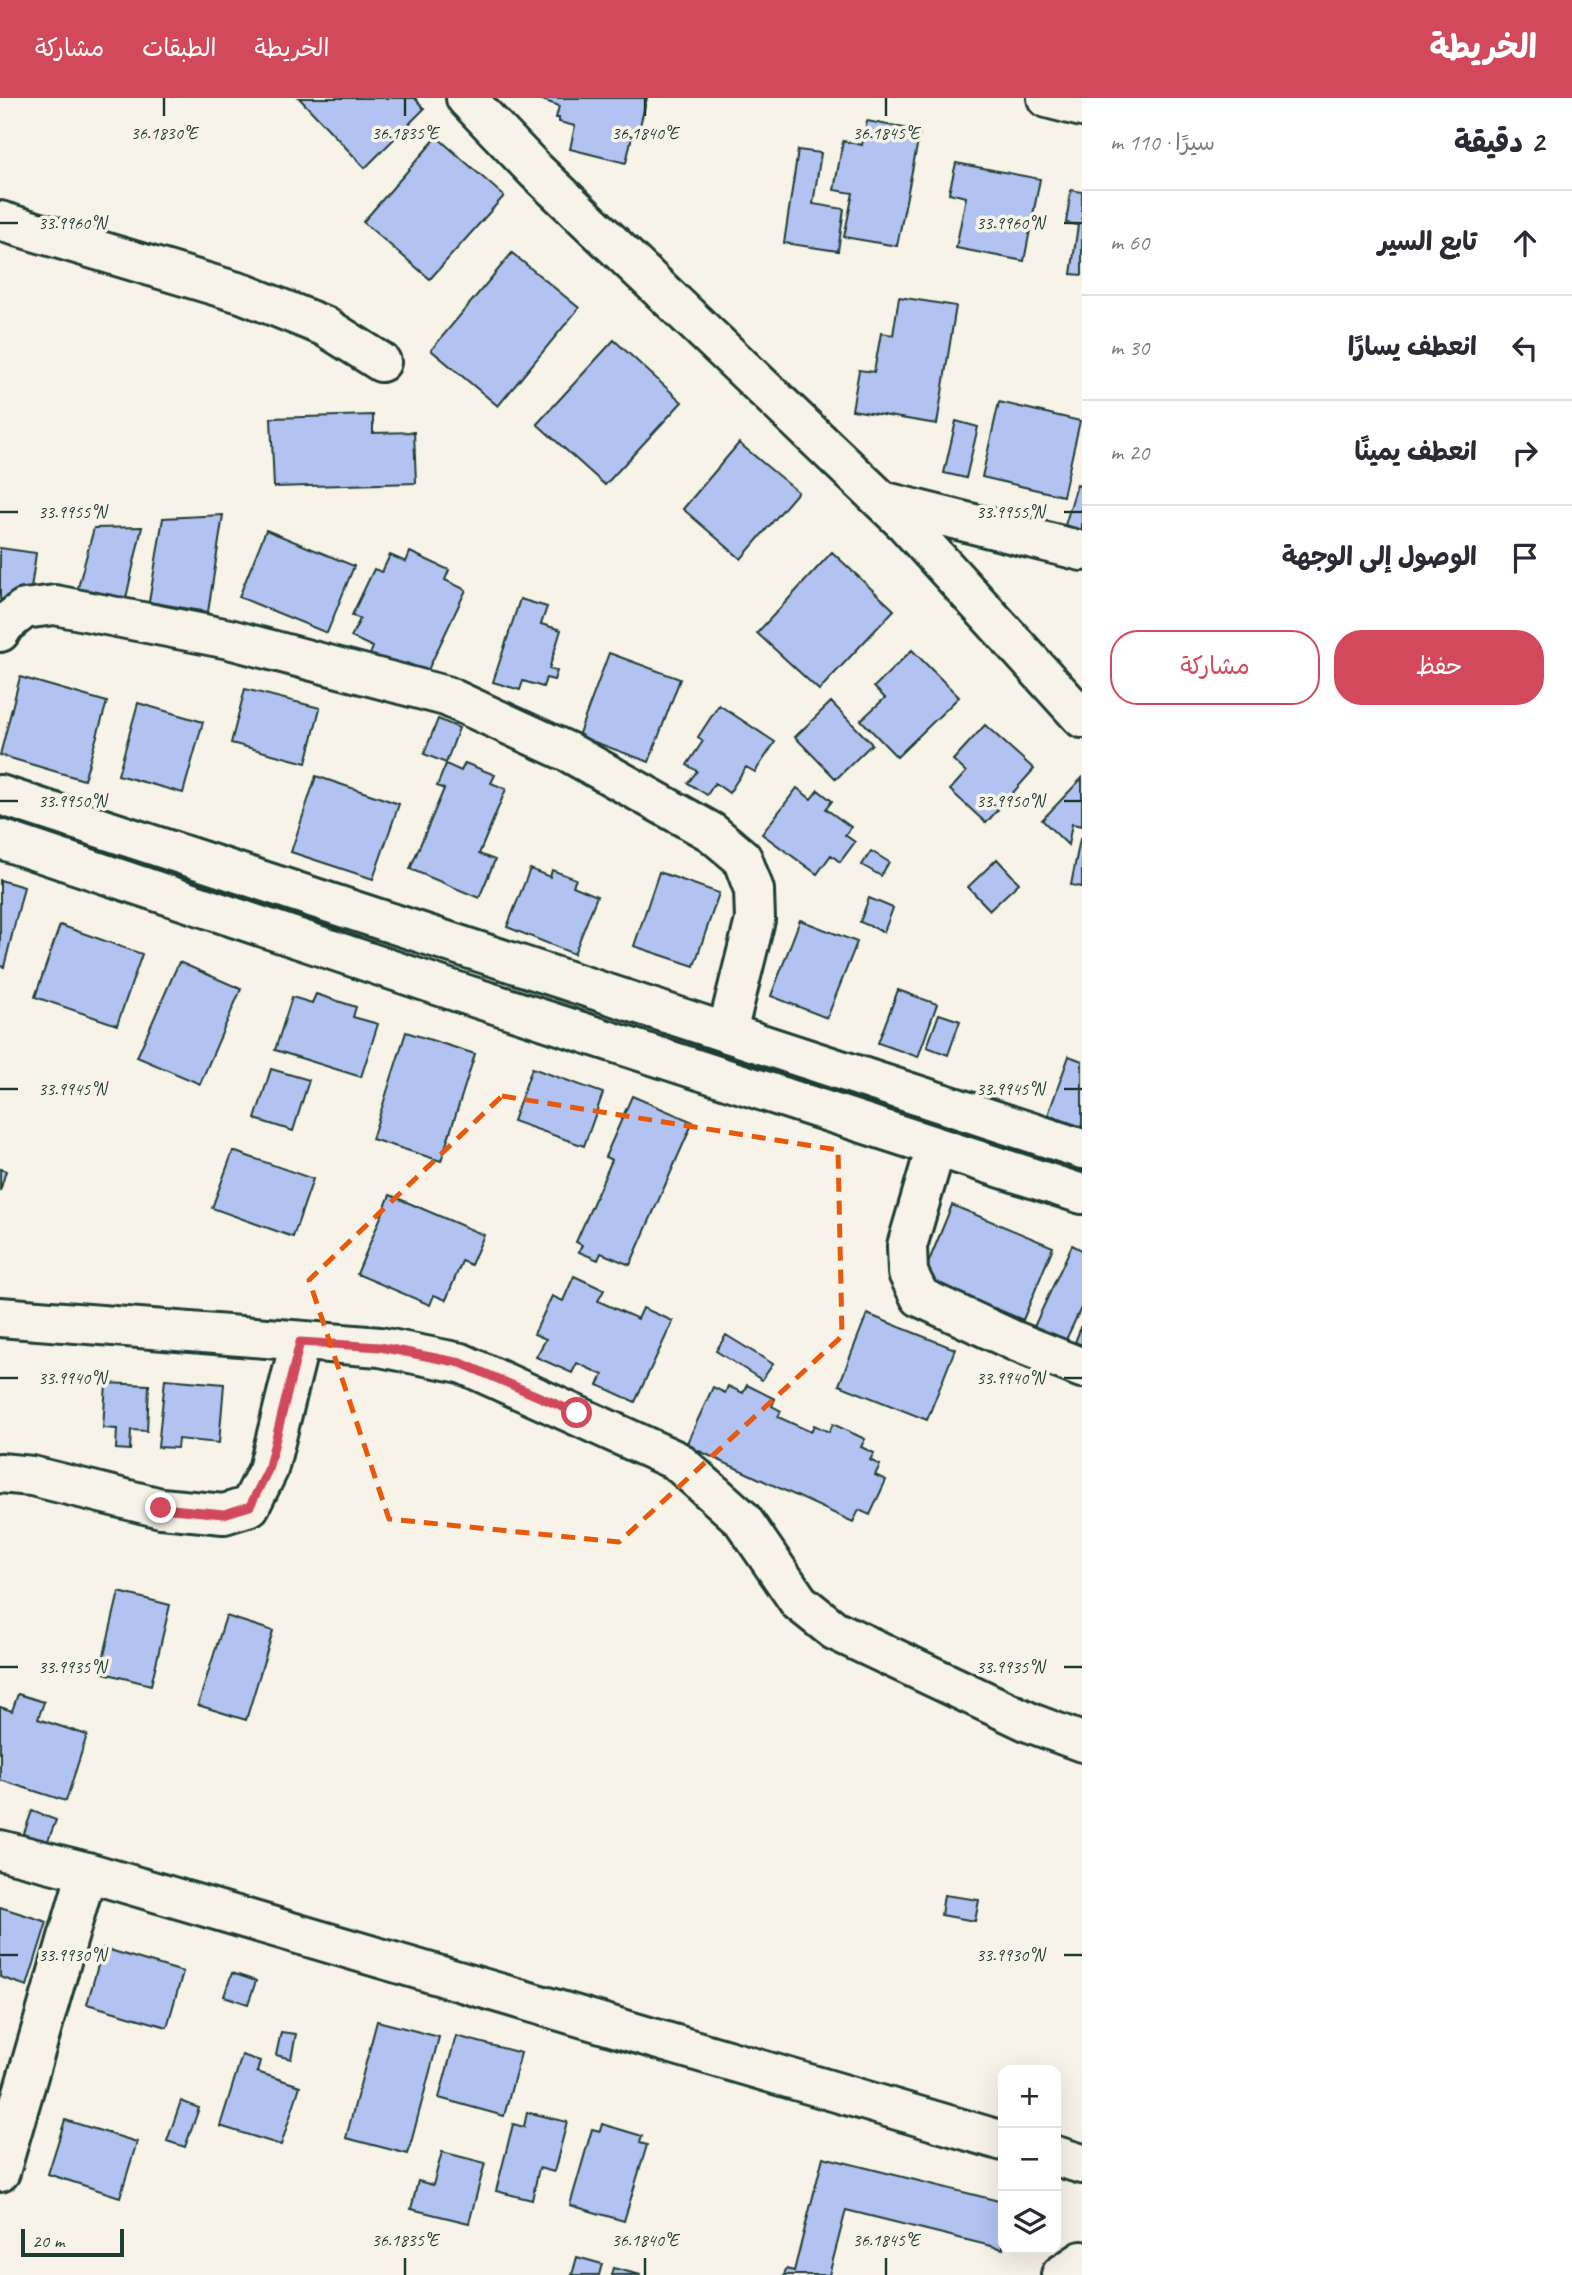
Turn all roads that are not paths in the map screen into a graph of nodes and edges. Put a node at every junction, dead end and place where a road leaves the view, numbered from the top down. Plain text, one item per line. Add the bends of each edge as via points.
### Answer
1 (466, 98) edge
2 (1046, 98) edge
3 (1082, 107) edge
4 (0, 221) edge
5 (381, 362) dead end
6 (882, 501) junction
7 (1082, 551) edge
8 (0, 632) edge
9 (1082, 718) edge
10 (0, 795) edge
11 (0, 839) edge
12 (727, 1032) junction
13 (936, 1147) junction
14 (1082, 1149) edge
15 (1082, 1194) edge
16 (0, 1317) edge
17 (300, 1342) junction
18 (1082, 1368) edge
19 (0, 1473) edge
20 (1082, 1742) edge
21 (0, 1850) edge
22 (87, 1872) junction
23 (998, 2140) edge
24 (1061, 2158) edge
25 (1082, 2164) edge
26 (0, 2172) edge
27 (1082, 2261) edge
28 (1061, 2275) edge

1 - 6 street via 536,171
2 - 3 street
4 - 5 street via 244,294 324,326
6 - 7 street
6 - 9 street
8 - 12 street via 24,609 55,605 229,639 446,696 570,753 711,832 742,858 754,890 755,920
10 - 12 street
11 - 13 street
12 - 14 street
13 - 15 street
13 - 18 street via 907,1246 908,1273 920,1297
16 - 17 street
17 - 19 street via 268,1470 250,1506 224,1514 161,1508 32,1476
17 - 20 street via 380,1347 461,1363 677,1461 742,1519 814,1617 1031,1723
21 - 22 street
22 - 23 street
22 - 26 street
24 - 25 street
27 - 28 street

